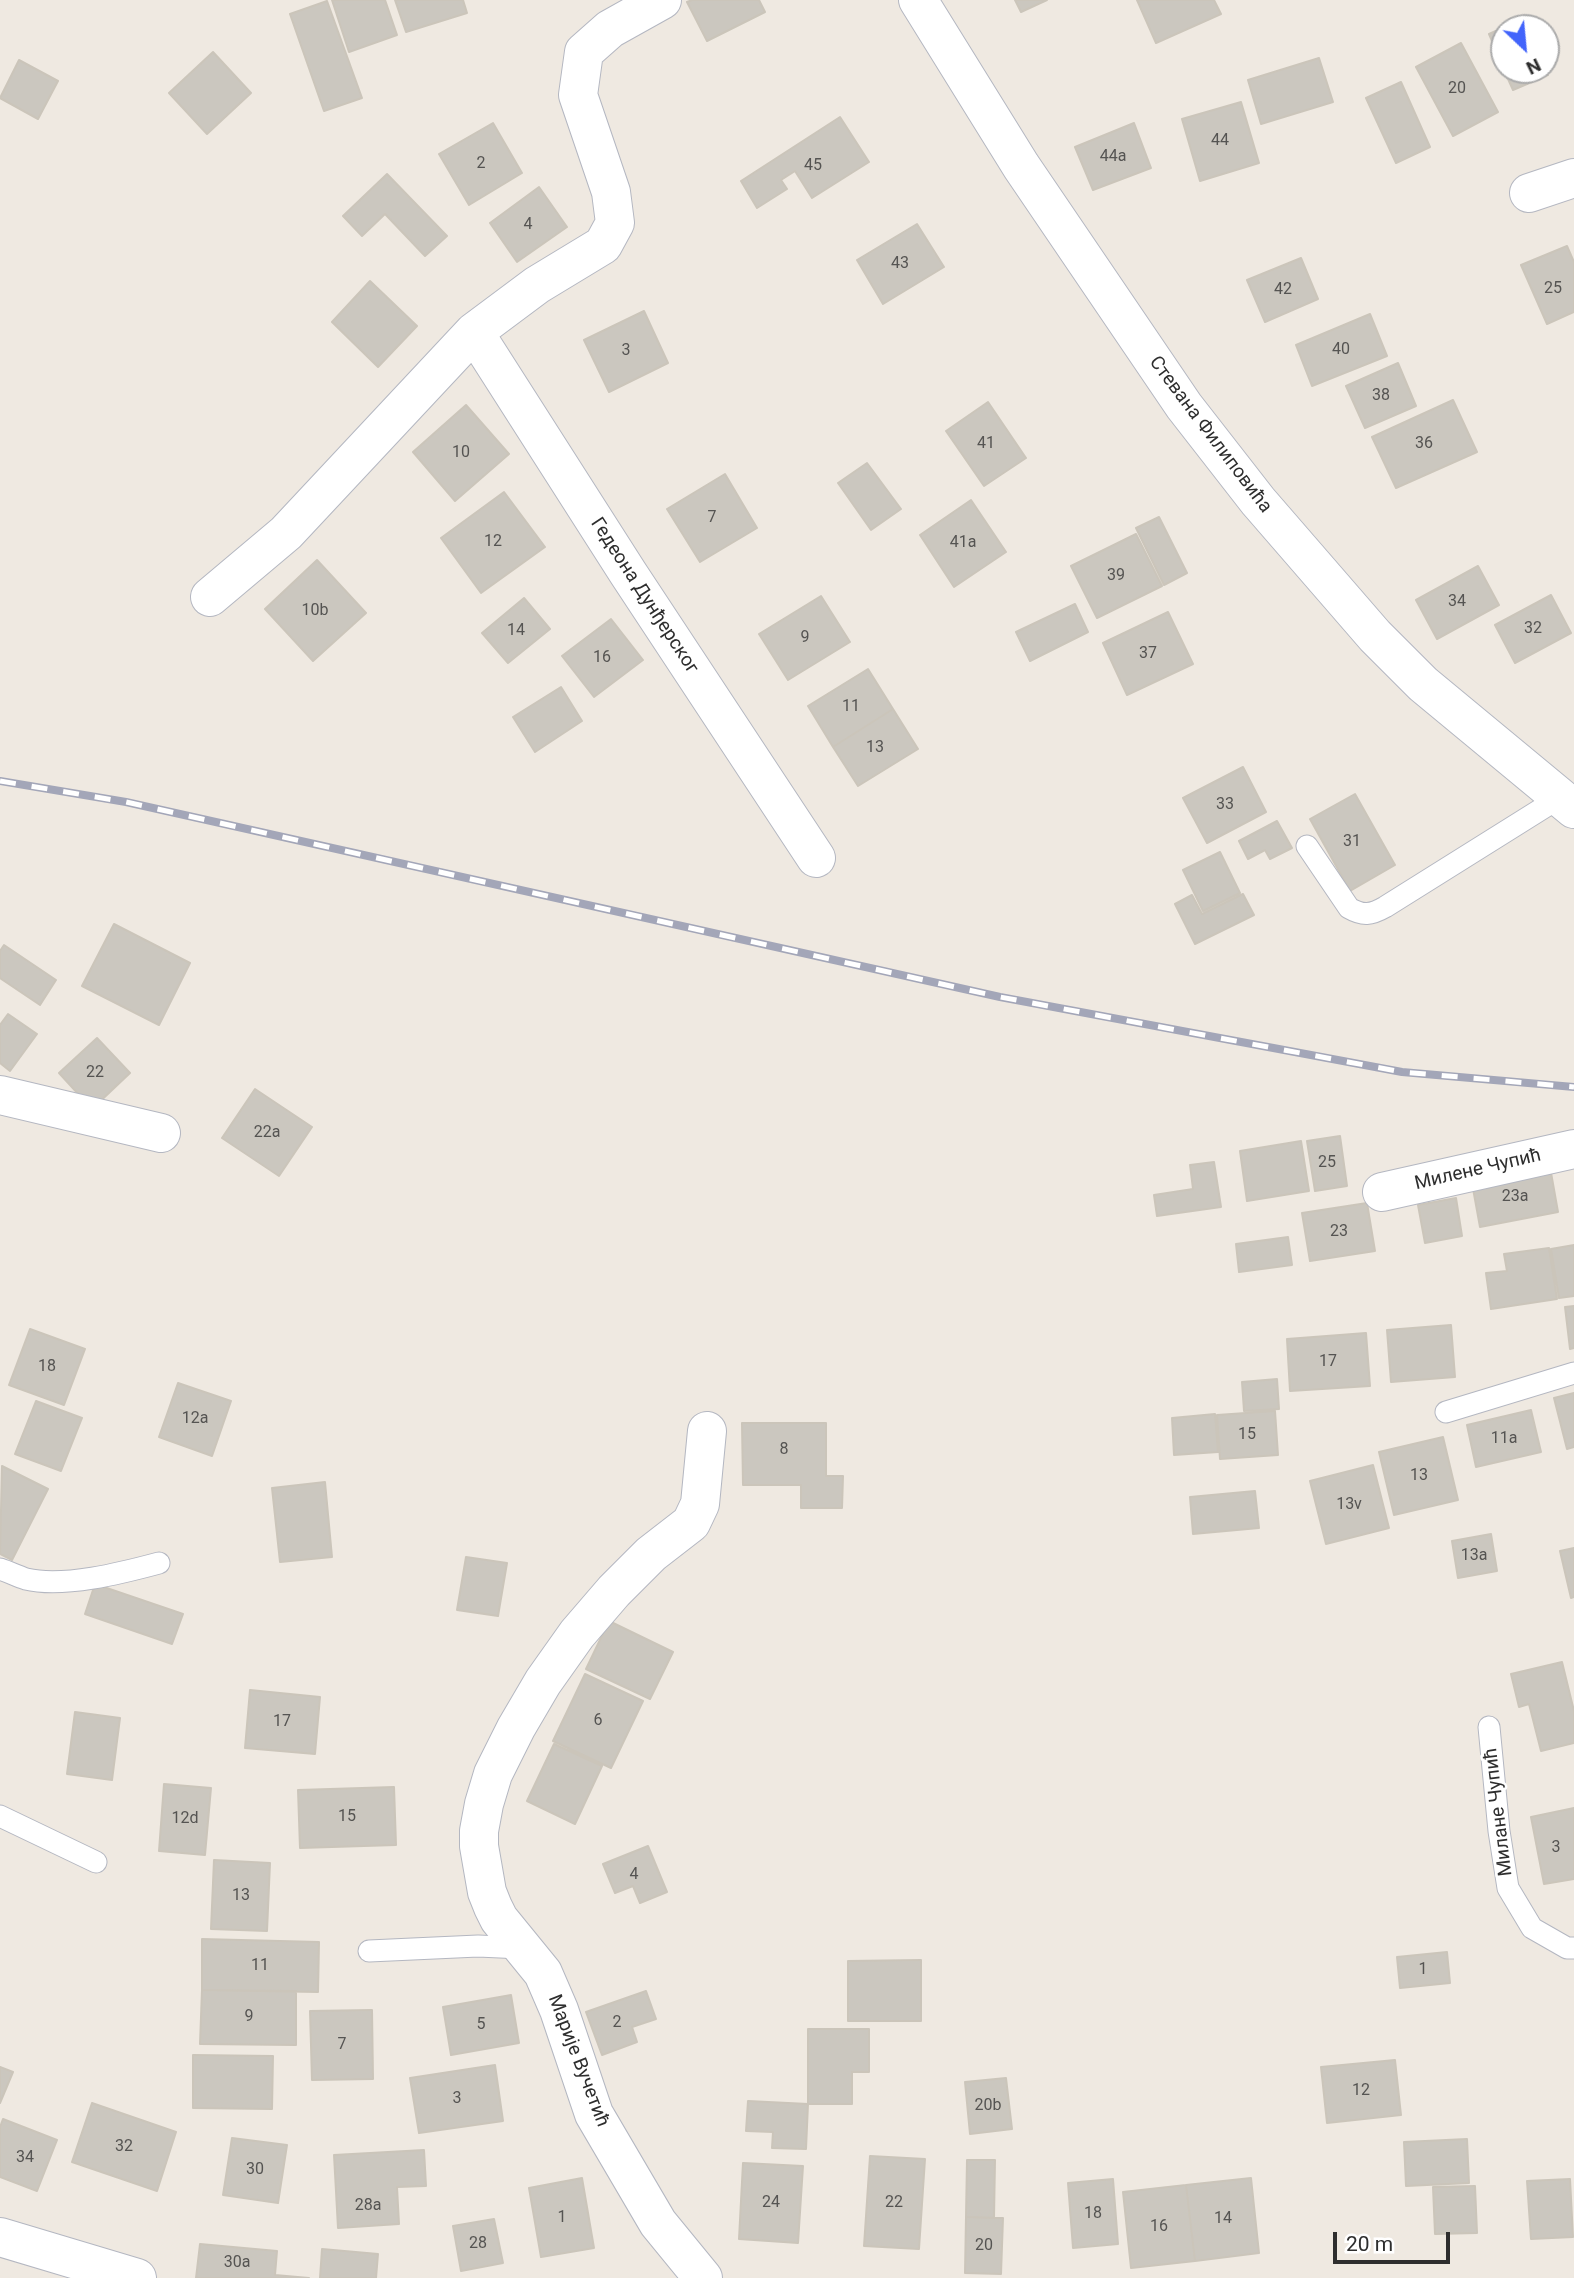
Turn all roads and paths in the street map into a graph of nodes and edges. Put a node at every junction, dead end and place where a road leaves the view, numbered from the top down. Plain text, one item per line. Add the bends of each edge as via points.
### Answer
1 (662, 0) edge
2 (918, 0) edge
3 (1574, 178) edge
4 (1529, 193) dead end
5 (474, 332) junction
6 (210, 597) dead end
7 (1567, 804) edge
8 (1307, 846) dead end
9 (816, 858) dead end
10 (0, 1095) edge
11 (162, 1133) dead end
12 (1574, 1149) edge
13 (1382, 1192) dead end
14 (1574, 1373) edge
15 (1446, 1412) dead end
16 (707, 1431) dead end
17 (159, 1563) dead end
18 (0, 1569) edge
19 (1489, 1727) dead end
20 (0, 1816) edge
21 (96, 1862) dead end
22 (522, 1948) junction
23 (1574, 1948) edge
24 (369, 1951) dead end
25 (0, 2237) edge
26 (137, 2278) edge
27 (703, 2278) edge

1 - 5 street via 610,29 584,52 578,95 611,192 615,223 603,245 537,285
2 - 7 street, Стевана Филиповића via 1021,166 1184,406 1258,501 1366,627 1413,674
3 - 4 street
5 - 6 street via 286,533
5 - 9 street, Гедеона Дунђерског
7 - 8 lane via 1369,914 1349,908
10 - 11 street
12 - 13 street, Милене Чупић
14 - 15 lane
16 - 22 street, Марије Вучетић via 701,1504 691,1523 651,1554 577,1634 523,1716 493,1774 479,1831 481,1863 493,1907
17 - 18 lane via 61,1581 28,1579
19 - 23 lane, Милане Чупић via 1508,1888 1532,1928
20 - 21 lane
22 - 24 lane
22 - 27 street, Марије Вучетић via 543,1973 594,2114 658,2223
25 - 26 street

